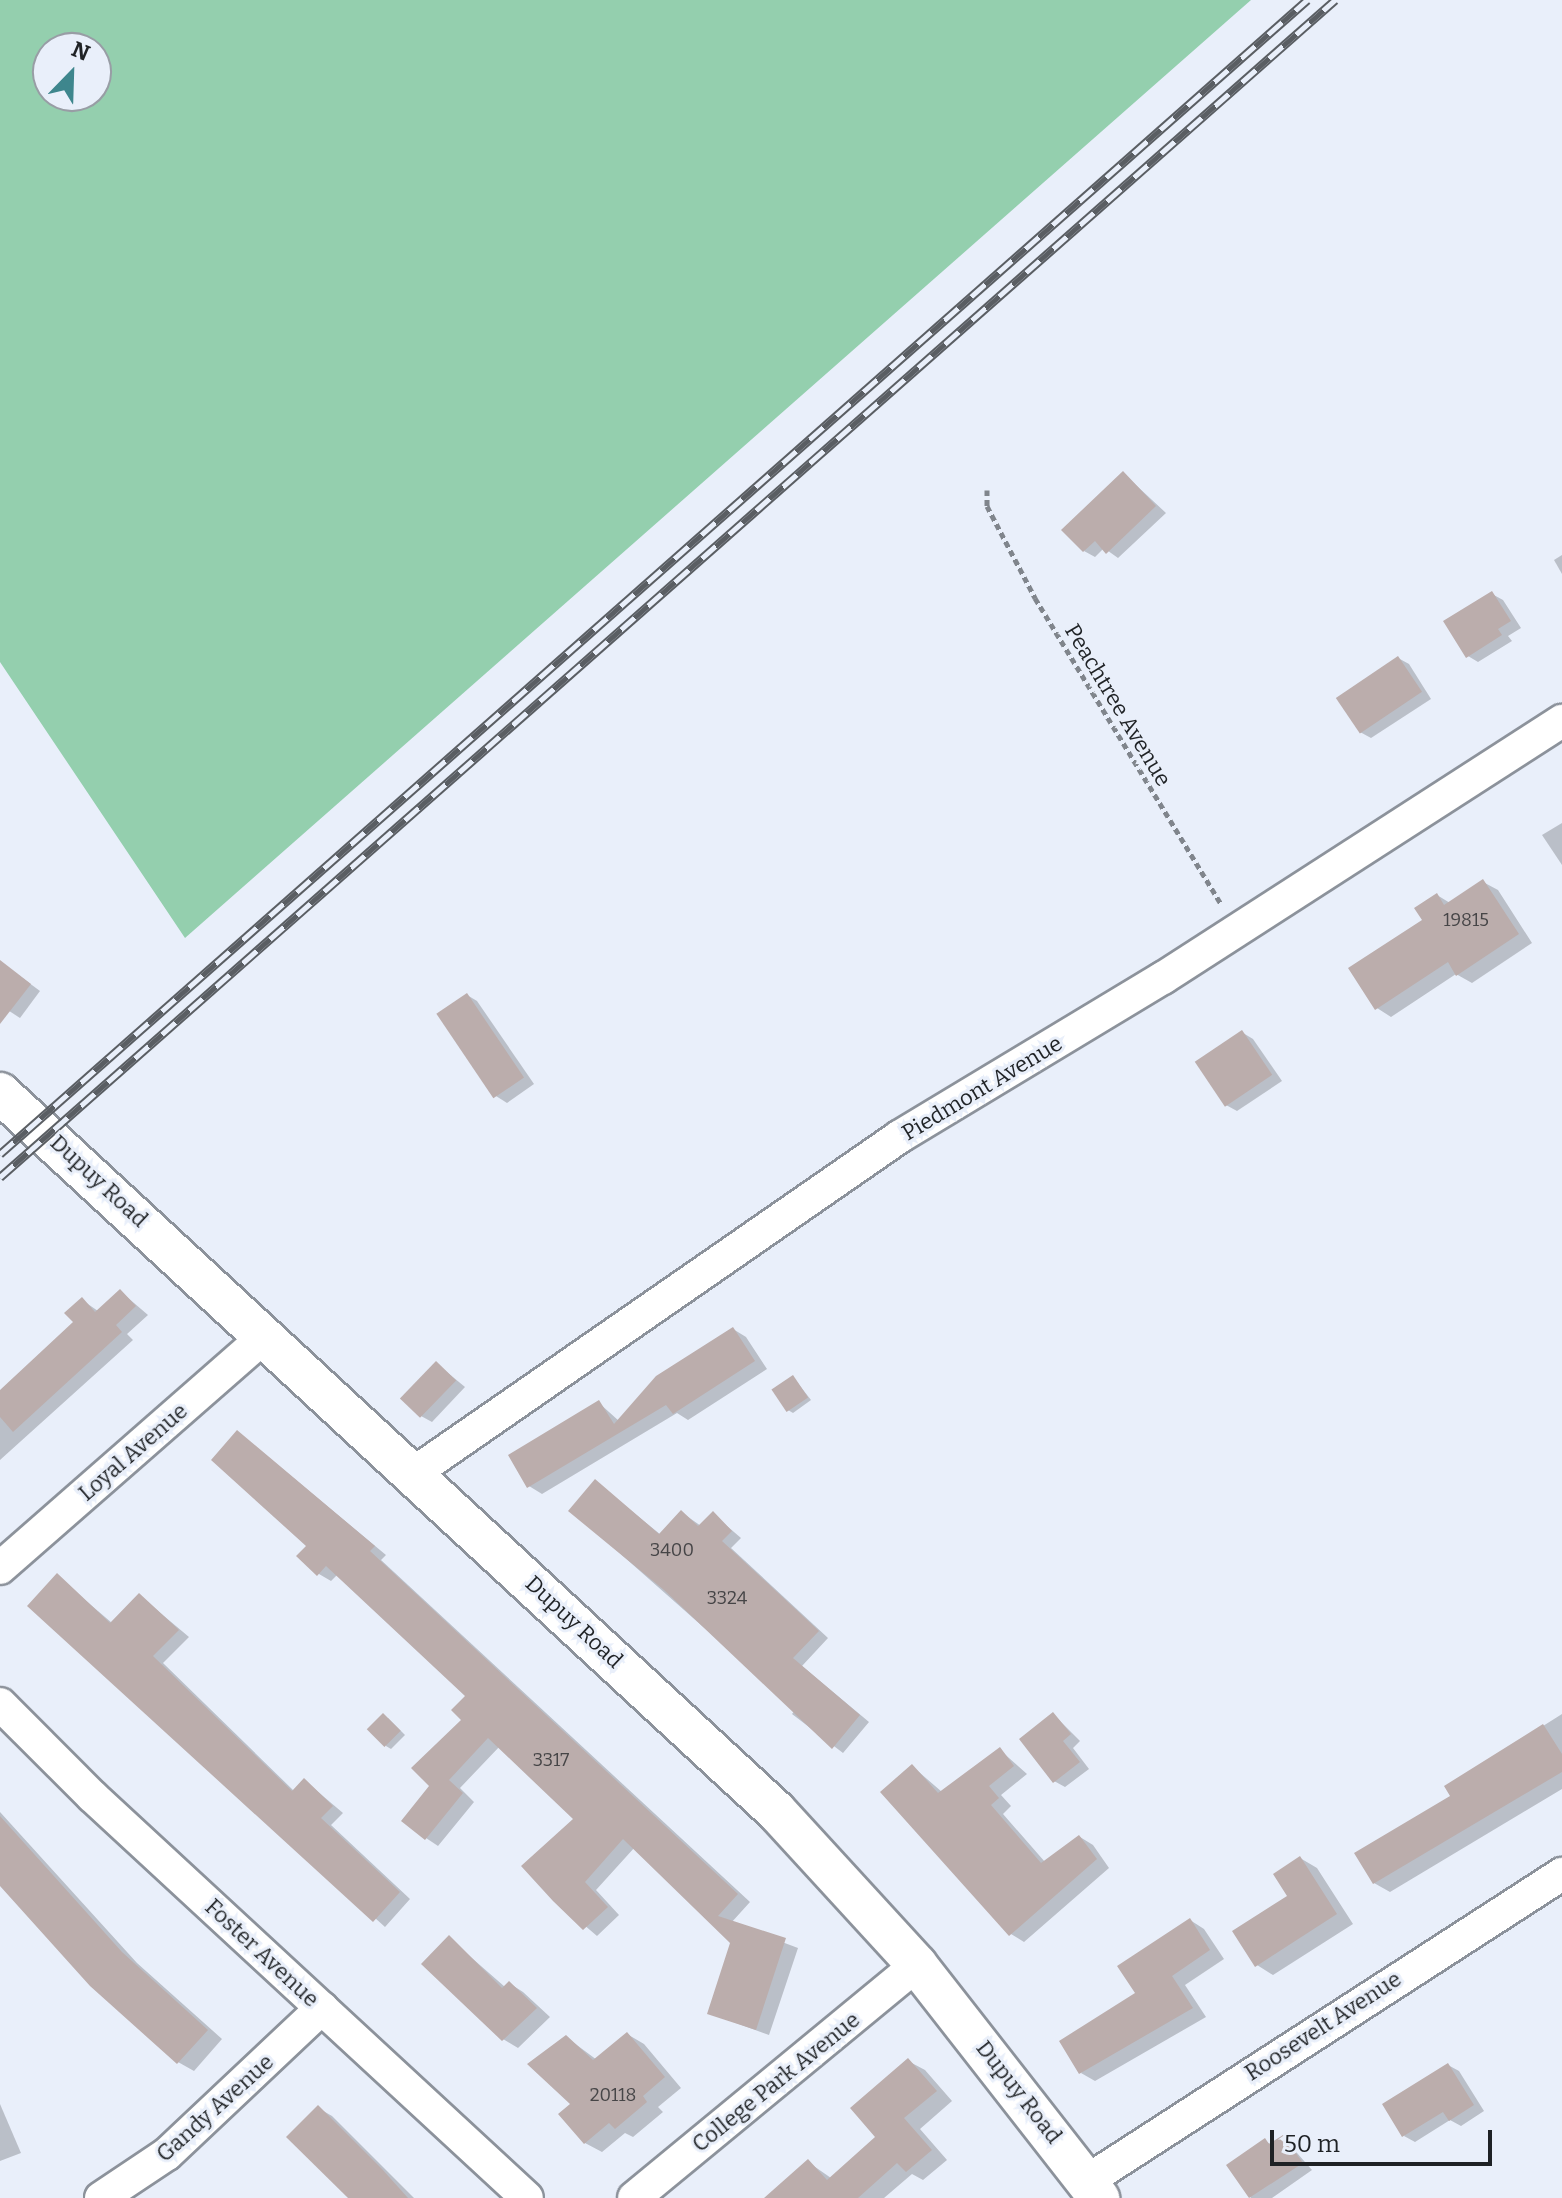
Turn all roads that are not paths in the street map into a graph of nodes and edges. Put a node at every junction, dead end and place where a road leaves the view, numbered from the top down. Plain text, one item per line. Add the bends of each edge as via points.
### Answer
1 (1562, 721) edge
2 (0, 1093) edge
3 (265, 1336) junction
4 (414, 1473) junction
5 (0, 1568) edge
6 (0, 1704) edge
7 (1562, 1874) edge
8 (917, 1965) junction
9 (322, 2008) junction
10 (1093, 2190) edge
11 (101, 2198) edge
12 (527, 2198) edge
13 (634, 2198) edge

1 - 4 street, Piedmont Avenue via 1237,930 899,1137
2 - 3 street, Dupuy Road
3 - 4 street, Dupuy Road
3 - 5 street, Loyal Avenue
4 - 8 street, Dupuy Road via 776,1811
6 - 9 street, Foster Avenue
7 - 10 street, Roosevelt Avenue
8 - 10 street, Dupuy Road
8 - 13 street, College Park Avenue
9 - 11 street, Gandy Avenue via 167,2154
9 - 12 street, Foster Avenue

